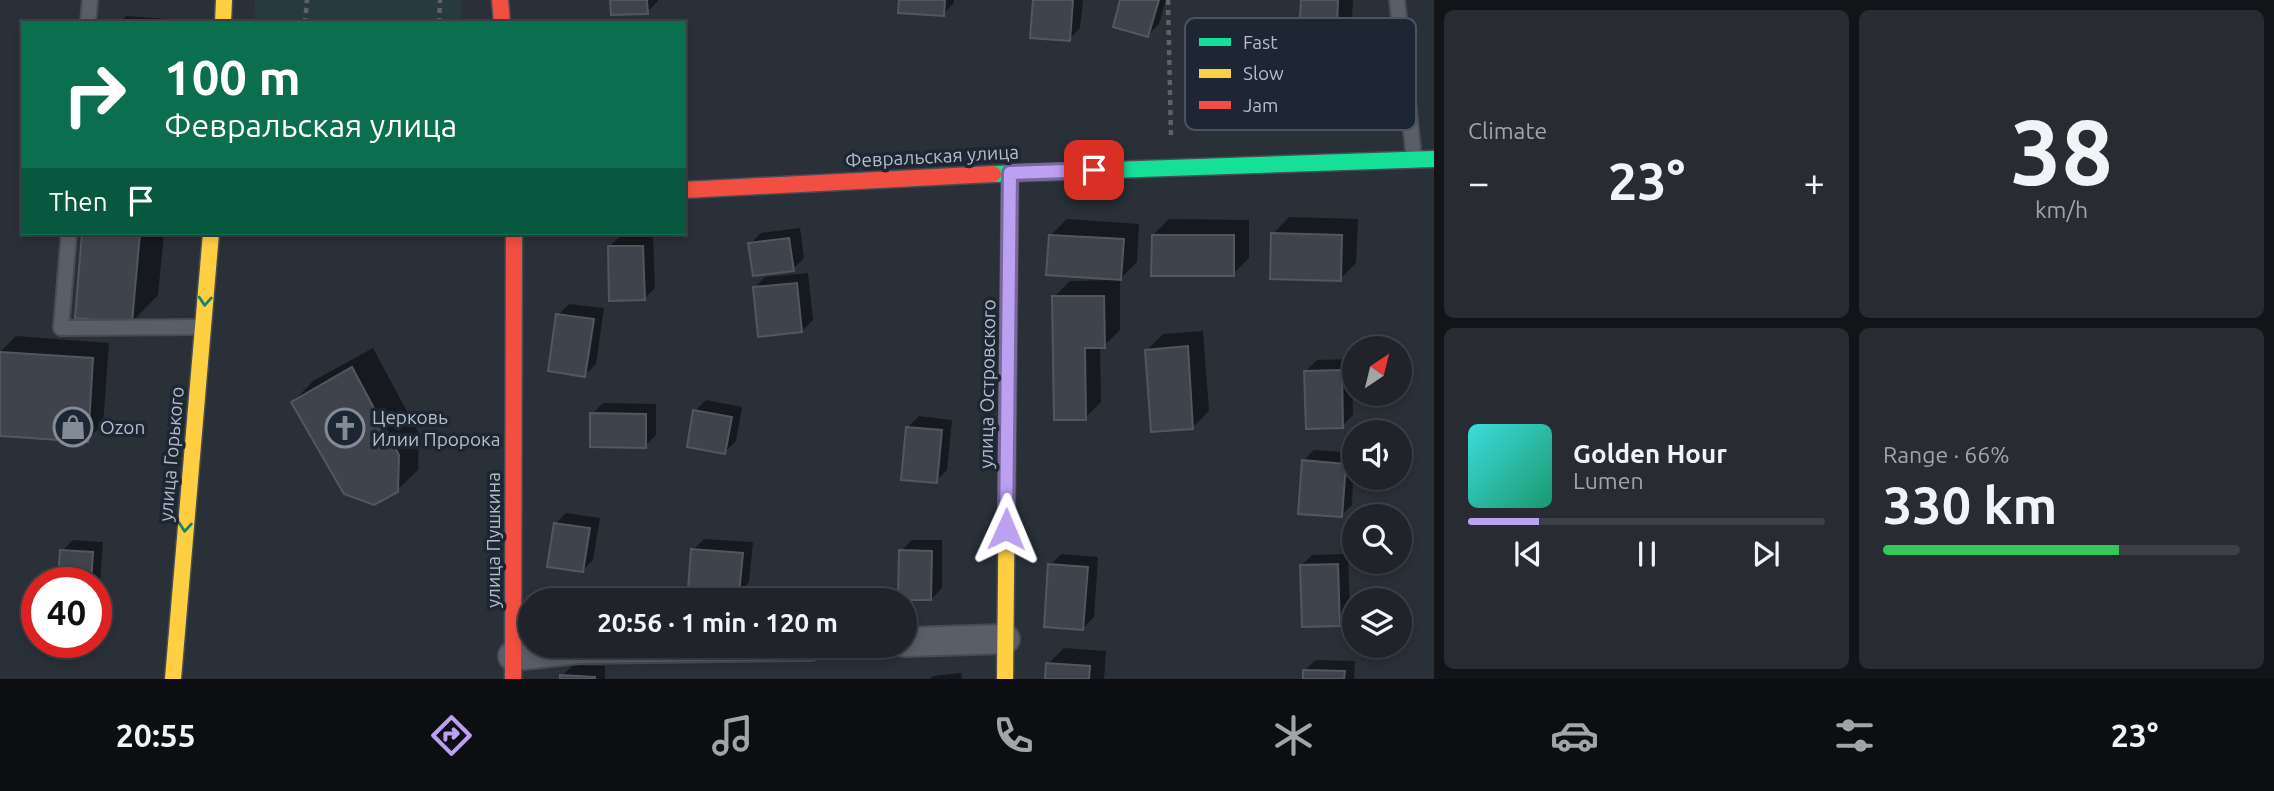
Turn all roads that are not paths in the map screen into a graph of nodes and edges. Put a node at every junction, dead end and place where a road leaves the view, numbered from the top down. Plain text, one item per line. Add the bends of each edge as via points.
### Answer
1 (90, 0) edge
2 (224, 0) edge
3 (500, 0) edge
4 (1397, 0) edge
5 (1399, 18) edge
6 (88, 21) edge
7 (223, 21) edge
8 (502, 21) edge
9 (1411, 130) edge
10 (1434, 159) edge
11 (1414, 160) junction
12 (1010, 173) junction
13 (686, 190) edge
14 (69, 235) edge
15 (211, 235) edge
16 (514, 235) edge
17 (203, 327) junction
18 (1005, 639) junction
19 (917, 642) edge
20 (547, 658) edge
21 (513, 668) edge
22 (173, 679) edge
23 (1005, 679) edge

1 - 6 lane
2 - 7 main road
3 - 8 main road
4 - 5 lane
9 - 11 lane
10 - 11 main road, Февральская улица
11 - 12 main road, Февральская улица
12 - 13 main road, Февральская улица
12 - 18 main road, улица Островского
14 - 17 lane via 61,328
15 -> 17 main road, улица Горького
16 - 21 main road, улица Пушкина
17 -> 22 main road, улица Горького
18 - 19 street
18 - 23 main road, улица Островского
20 - 21 street

